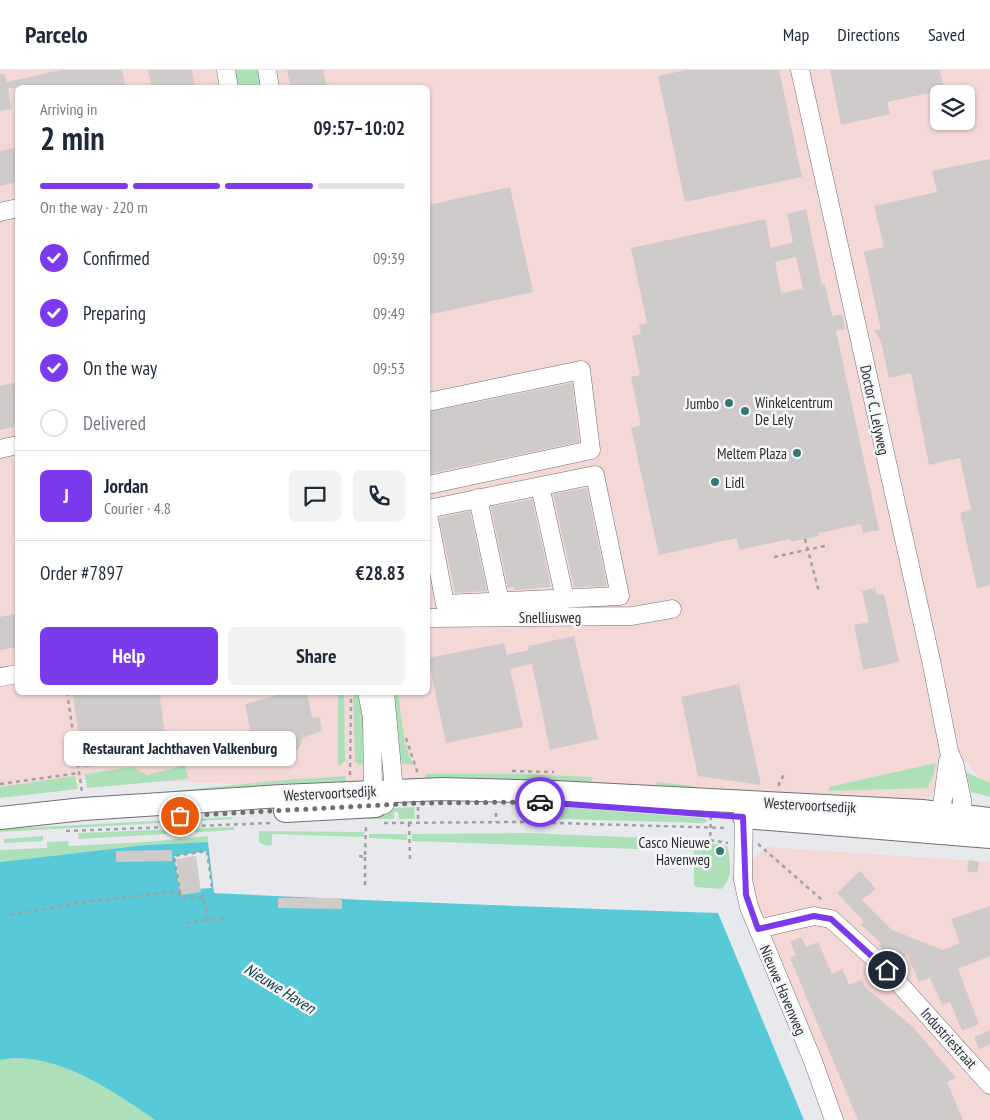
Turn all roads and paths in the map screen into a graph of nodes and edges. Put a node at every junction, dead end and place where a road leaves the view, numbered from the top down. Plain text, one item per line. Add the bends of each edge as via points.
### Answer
1 (226, 70) edge
2 (266, 70) edge
3 (800, 70) edge
4 (228, 85) edge
5 (269, 85) edge
6 (15, 209) edge
7 (0, 212) edge
8 (430, 402) edge
9 (15, 446) edge
10 (0, 449) edge
11 (430, 485) edge
12 (540, 486) junction
13 (478, 498) junction
14 (430, 509) edge
15 (430, 525) edge
16 (805, 539) dead end
17 (830, 545) dead end
18 (809, 549) junction
19 (774, 557) dead end
20 (819, 592) dead end
21 (565, 599) junction
22 (500, 602) junction
23 (672, 609) dead end
24 (430, 614) edge
25 (15, 674) edge
26 (0, 677) edge
27 (67, 695) edge
28 (359, 695) edge
29 (360, 695) edge
30 (385, 695) edge
31 (406, 735) dead end
32 (79, 773) junction
33 (0, 784) edge
34 (83, 796) dead end
35 (382, 806) junction
36 (416, 809) junction
37 (355, 811) junction
38 (496, 813) dead end
39 (743, 816) junction
40 (0, 818) edge
41 (990, 819) edge
42 (951, 820) junction
43 (276, 822) dead end
44 (496, 822) junction
45 (0, 825) edge
46 (57, 831) dead end
47 (990, 837) edge
48 (359, 856) dead end
49 (365, 857) junction
50 (410, 859) dead end
51 (365, 885) dead end
52 (214, 886) dead end
53 (180, 891) junction
54 (11, 915) dead end
55 (227, 918) dead end
56 (208, 920) junction
57 (186, 923) dead end
58 (758, 929) junction
59 (990, 1085) edge
60 (834, 1120) edge

1 - 4 street
2 - 5 street
3 - 42 street, Doctor C. Lelyweg via 932,665 948,751 955,766 962,800
6 - 7 street
8 - 11 street via 581,370 591,450
9 - 10 street
12 - 13 street
12 - 21 street
12 - 21 street via 594,475 620,596
13 - 14 street
13 - 22 street
15 - 22 street via 445,604
16 - 18 path
17 - 18 path
18 - 19 path
18 - 20 path
21 - 22 street
23 - 24 street, Snelliusweg via 632,616
25 - 26 street
27 - 32 path
28 - 37 path
29 - 35 street via 372,717
30 - 35 street
31 - 36 path via 418,773
32 - 33 path
32 - 34 path
35 - 36 main road, Westervoortsedijk
35 - 36 path, Westervoortsedijk
35 - 37 main road, Westervoortsedijk
35 - 37 path, Westervoortsedijk
36 - 39 main road, Westervoortsedijk via 494,801 572,803 683,814
36 - 44 path, Westervoortsedijk
36 - 50 path
37 - 40 main road, Westervoortsedijk via 83,809
37 - 45 main road, Westervoortsedijk
37 - 49 path
38 - 44 path
39 - 42 main road, Westervoortsedijk
39 - 44 path, Westervoortsedijk
39 - 58 street, Nieuwe Havenweg via 746,895
41 - 42 main road, Westervoortsedijk
42 - 47 main road, Westervoortsedijk
43 - 46 path, Westervoortsedijk
48 - 49 path
49 - 51 path
52 - 53 path via 212,888 207,850 174,856
53 - 54 path via 84,902
53 - 56 path via 180,895 187,899 203,897
55 - 56 path
56 - 57 path
58 - 59 street, Industriestraat via 814,916 831,919 887,970
58 - 60 street, Nieuwe Havenweg

